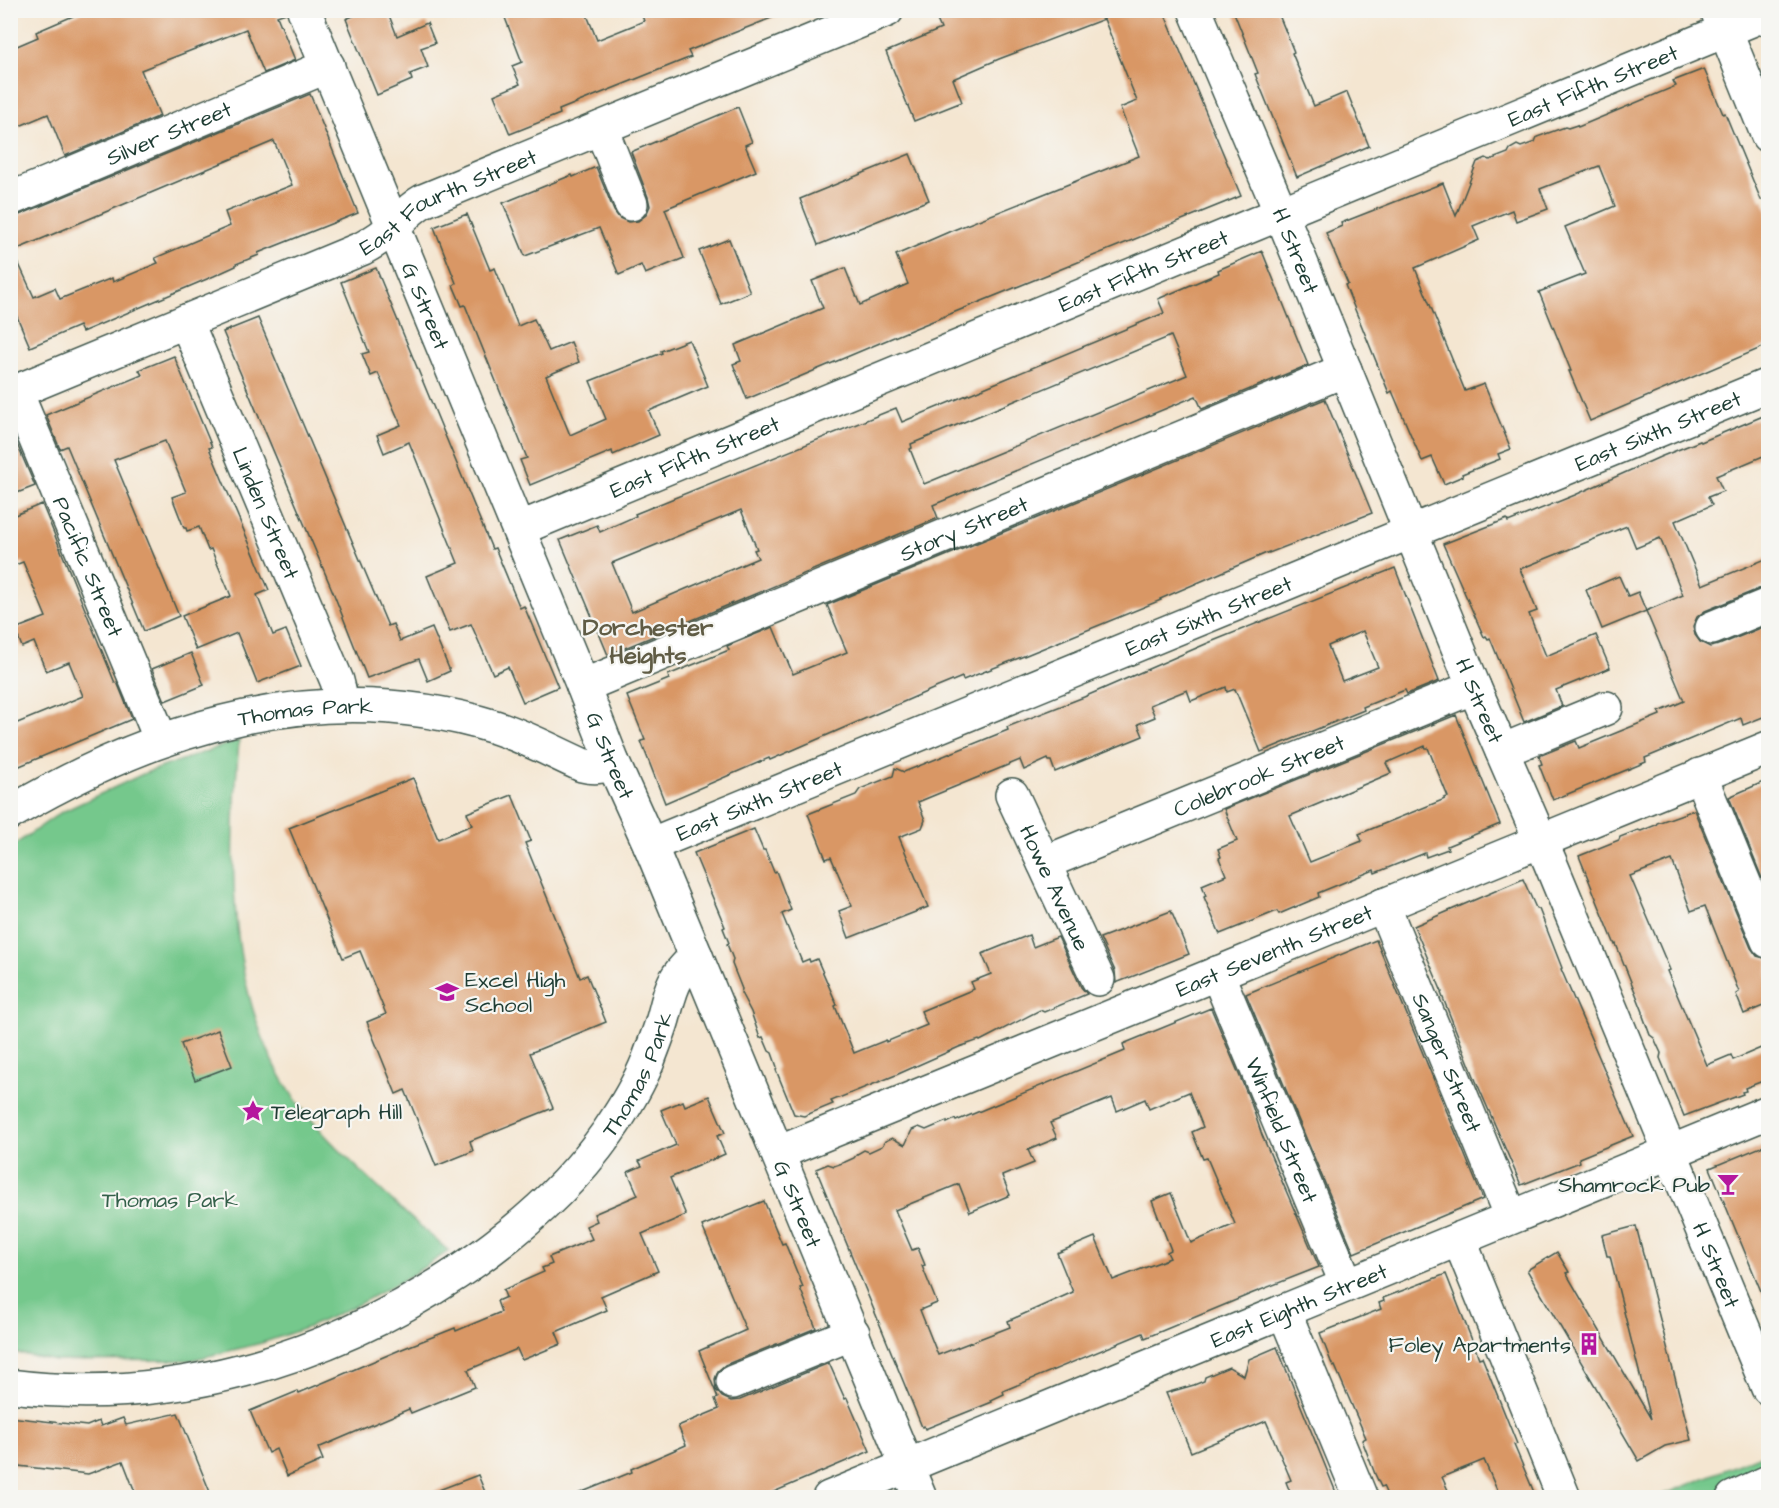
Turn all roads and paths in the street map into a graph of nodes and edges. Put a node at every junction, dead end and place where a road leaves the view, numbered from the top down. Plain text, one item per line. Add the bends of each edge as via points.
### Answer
1 (304, 10) edge
2 (887, 10) edge
3 (1195, 10) edge
4 (1768, 13) edge
5 (1721, 21) edge
6 (328, 66) junction
7 (601, 128) junction
8 (1768, 136) edge
9 (10, 199) edge
10 (631, 204) dead end
11 (1281, 213) junction
12 (393, 227) junction
13 (186, 321) junction
14 (1345, 370) junction
15 (1768, 385) edge
16 (13, 393) edge
17 (519, 530) junction
18 (1410, 532) junction
19 (1768, 605) edge
20 (1712, 628) dead end
21 (583, 686) junction
22 (1474, 687) junction
23 (343, 705) junction
24 (1606, 708) dead end
25 (161, 740) junction
26 (1768, 748) edge
27 (1502, 751) junction
28 (613, 763) junction
29 (1700, 776) junction
30 (1012, 795) dead end
31 (10, 813) edge
32 (1541, 841) junction
33 (650, 845) junction
34 (1044, 863) junction
35 (1383, 905) junction
36 (1768, 940) edge
37 (696, 956) junction
38 (1216, 974) junction
39 (1098, 979) dead end
40 (1768, 1112) edge
41 (1670, 1152) junction
42 (778, 1153) junction
43 (1511, 1217) junction
44 (1459, 1239) junction
45 (1347, 1285) junction
46 (1284, 1311) junction
47 (853, 1333) junction
48 (733, 1382) dead end
49 (10, 1386) edge
50 (1768, 1388) edge
51 (908, 1465) junction
52 (1768, 1482) edge
53 (829, 1497) edge
54 (920, 1497) edge
55 (1361, 1497) edge
56 (1564, 1497) edge
57 (1732, 1497) edge

1 - 6 street, G Street
2 - 7 street, East Fourth Street
3 - 11 street, H Street
4 - 5 street, East Fifth Street
5 - 8 street
5 - 11 street, East Fifth Street
6 - 9 street, Silver Street
6 - 12 street, G Street
7 - 10 street
7 - 12 street, East Fourth Street via 423,201
11 - 14 street, H Street
11 - 17 street, East Fifth Street
12 - 13 street, East Fourth Street via 363,248
12 - 17 street, G Street
13 - 16 street, East Fourth Street
13 - 23 street, Linden Street via 337,681
14 - 18 street, H Street
14 - 21 street, Story Street
15 - 18 street, East Sixth Street
16 - 25 street, Pacific Street
17 - 21 street, G Street
18 - 22 street, H Street
18 - 33 street, East Sixth Street
19 - 20 street
21 - 28 street, G Street
22 - 27 street, H Street
22 - 34 street, Colebrook Street
23 - 25 street, Thomas Park via 253,715
23 - 28 street, Thomas Park via 448,715 519,735 582,765 603,767
24 - 27 street
25 - 31 street, Thomas Park via 94,769
26 - 29 street, East Seventh Street
27 - 32 street, H Street
28 - 33 street, G Street
29 - 32 street, East Seventh Street
29 - 36 street
30 - 34 street, Howe Avenue
32 - 35 street, East Seventh Street
32 - 41 street, H Street
33 - 37 street, G Street
34 - 39 street, Howe Avenue
35 - 38 street, East Seventh Street
35 - 43 street, Sanger Street
37 - 42 street, G Street
37 - 49 street, Thomas Park via 677,977 655,1043 633,1092 589,1156 526,1221 437,1286 342,1336 288,1358 225,1376 111,1391
38 - 42 street, East Seventh Street
38 - 45 street, Winfield Street
40 - 41 street, East Eighth Street
41 - 43 street, East Eighth Street
41 - 50 street, H Street
42 - 47 street, G Street
43 - 44 street, East Eighth Street
44 - 45 street, East Eighth Street
44 - 56 street
45 - 46 street, East Eighth Street
46 - 51 street, East Eighth Street
46 - 55 street
47 - 48 street
47 - 51 street, G Street
51 - 53 street, East Eighth Street
51 - 54 street, G Street
52 - 57 street

